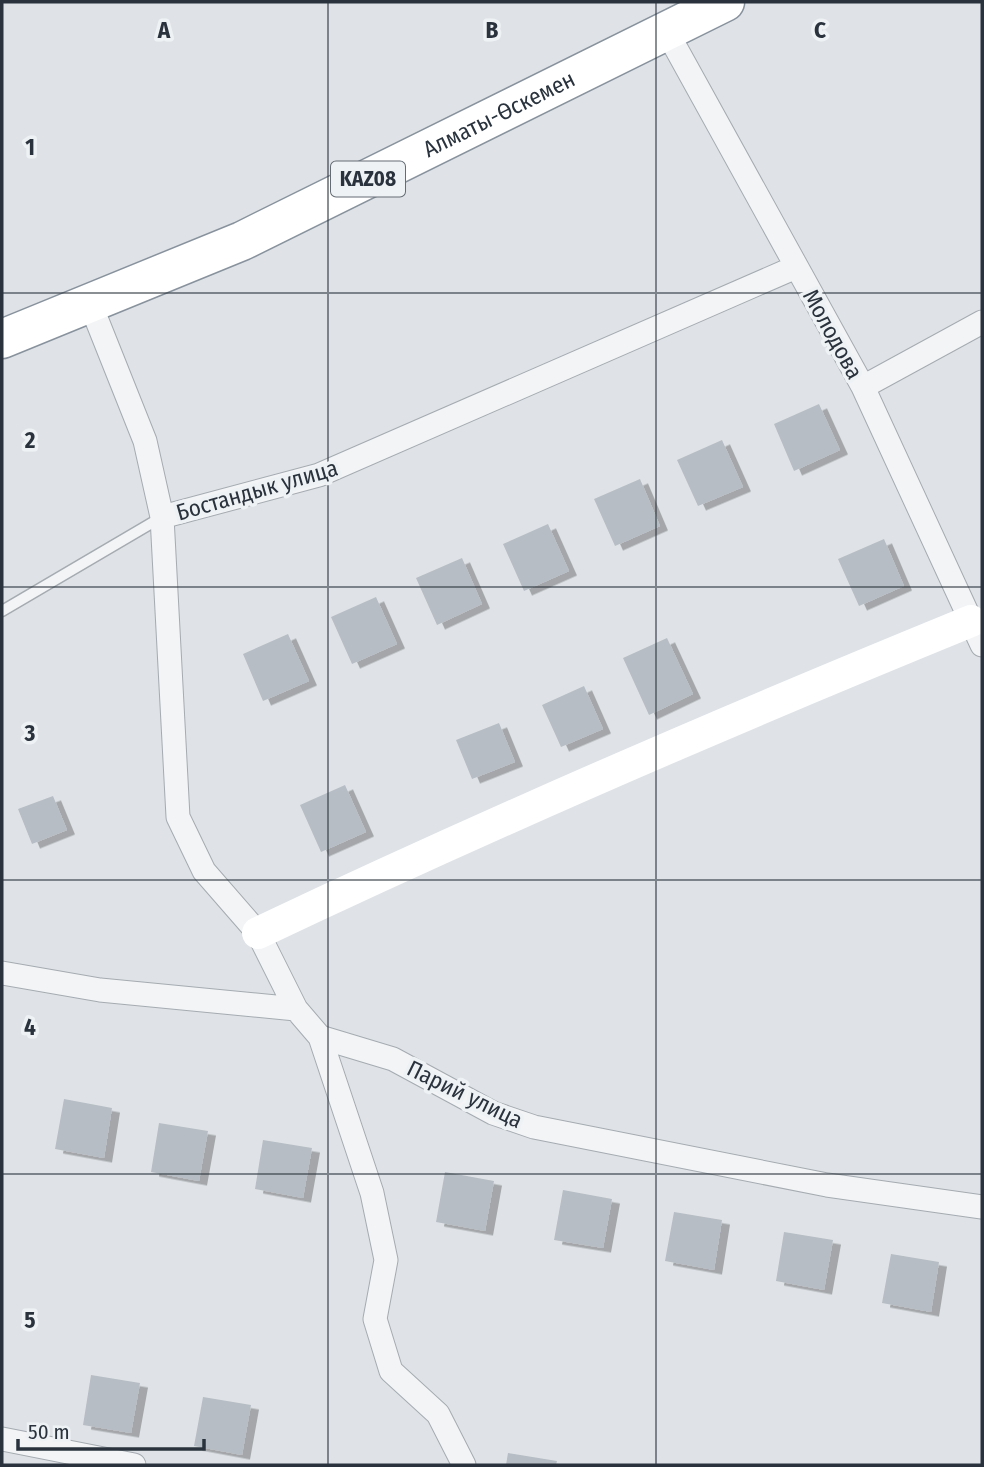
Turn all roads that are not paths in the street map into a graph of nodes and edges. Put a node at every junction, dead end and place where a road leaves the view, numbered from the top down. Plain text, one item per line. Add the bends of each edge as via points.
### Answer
1 (725, 2) edge
2 (667, 32) junction
3 (796, 267) junction
4 (90, 303) junction
5 (982, 322) edge
6 (2, 339) edge
7 (863, 387) junction
8 (162, 517) junction
9 (2, 611) edge
10 (977, 633) edge
11 (258, 933) junction
12 (2, 973) edge
13 (296, 1009) junction
14 (320, 1037) junction
15 (982, 1207) edge
16 (2, 1439) edge
17 (134, 1465) edge
18 (464, 1465) edge

1 - 2 highway, Алматы-Өскемен / KAZ08
2 - 3 street, Молодова
2 - 4 highway, Алматы-Өскемен / KAZ08 via 242,240
3 - 7 street, Молодова
3 - 8 street, Бостандык улица via 319,475
4 - 6 highway, Алматы-Өскемен / KAZ08
4 - 8 street via 145,441
5 - 7 street
7 - 10 street, Молодова
8 - 9 lane
8 - 11 street, Бостандык улица via 178,817 204,871
10 - 11 street via 812,686
11 - 13 street, Бостандык улица
12 - 13 street via 100,990
13 - 14 street
14 - 15 street, Парий улица via 393,1059 493,1112 534,1127 827,1185
14 - 18 street via 372,1193 386,1260 375,1319 391,1371 438,1414
16 - 17 street

